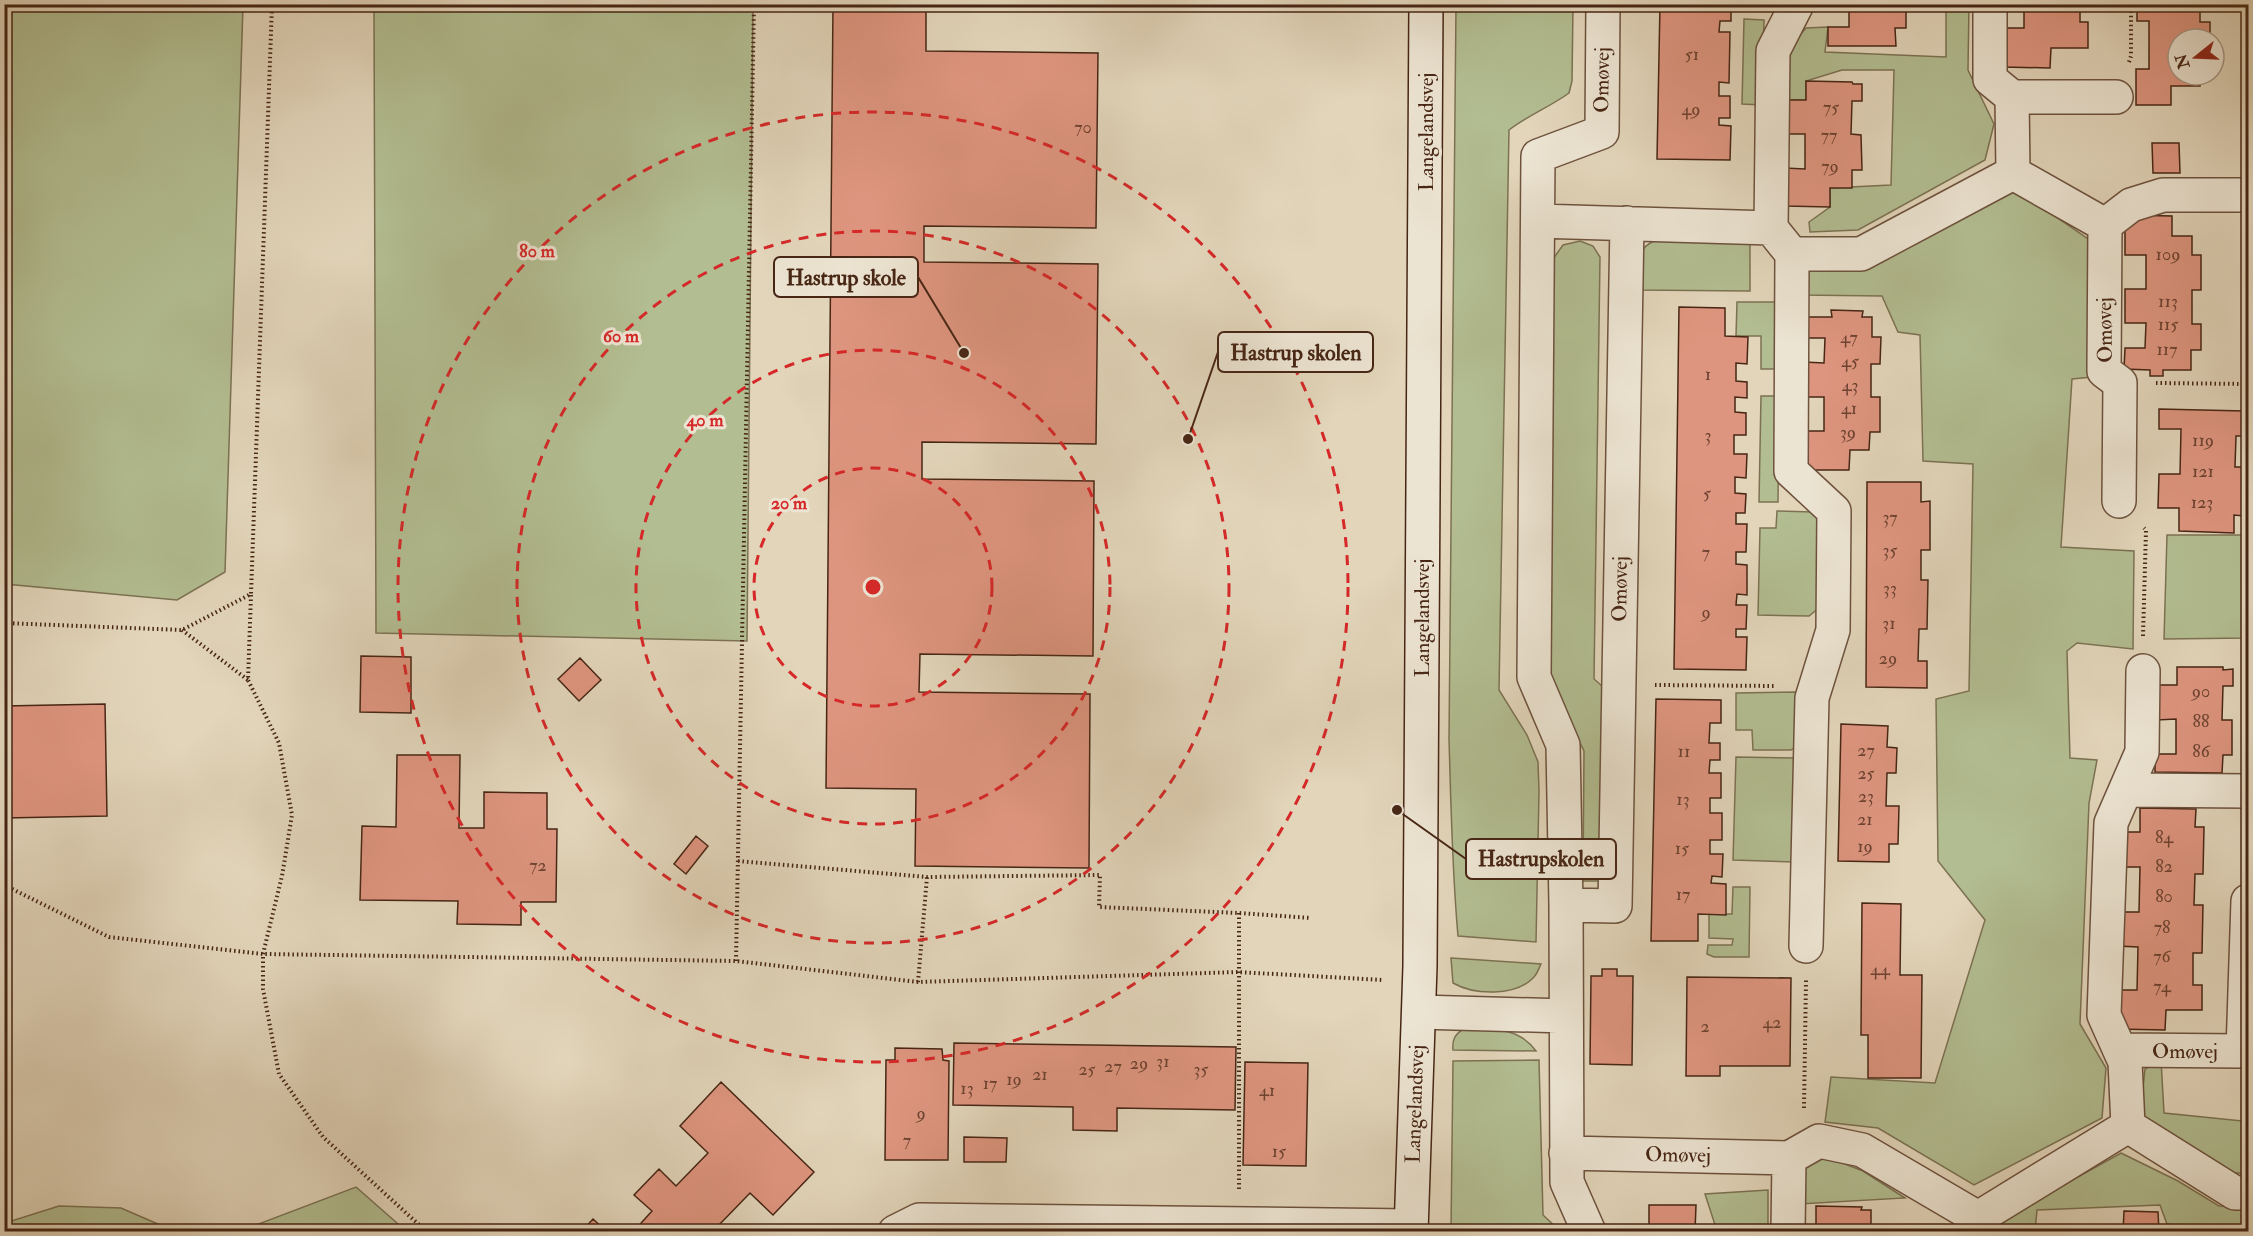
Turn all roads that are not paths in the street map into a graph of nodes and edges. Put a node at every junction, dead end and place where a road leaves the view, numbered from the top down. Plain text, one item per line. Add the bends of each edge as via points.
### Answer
1 (1426, 4) edge
2 (1603, 4) edge
3 (1797, 4) edge
4 (1990, 4) edge
5 (2012, 97) junction
6 (2116, 97) road end
7 (2013, 173) junction
8 (2248, 195) edge
9 (1538, 221) junction
10 (1627, 223) junction
11 (2105, 225) junction
12 (1771, 228) junction
13 (1792, 254) junction
14 (2119, 501) road end
15 (2143, 671) road end
16 (2126, 790) junction
17 (2248, 791) edge
18 (2248, 901) edge
19 (1566, 905) junction
20 (1806, 946) road end
21 (1419, 997) junction
22 (1566, 1016) junction
23 (2120, 1050) junction
24 (2128, 1126) junction
25 (1566, 1153) junction
26 (1797, 1154) junction
27 (2248, 1193) edge
28 (1978, 1225) edge
29 (1411, 1229) edge
30 (895, 1232) edge
31 (1589, 1232) edge
32 (1788, 1232) edge

1 - 21 street, Langelandsvej
2 - 9 street, Omøvej via 1602,132 1538,156
3 - 12 street via 1773,51
4 - 5 street via 1990,79
5 - 6 street
5 - 7 street
7 - 11 street
7 - 13 street via 1861,254
8 - 11 street via 2163,195 2131,205
9 - 10 street
9 - 19 street, Omøvej via 1534,677 1563,745
10 - 12 street
10 - 19 street, Omøvej via 1615,906
11 - 14 street, Omøvej via 2103,371 2120,383
12 - 13 street
13 - 20 street via 1791,471 1833,511 1833,630 1812,698
15 - 16 street, Omøvej via 2142,752
16 - 17 street
16 - 23 street, Omøvej via 2111,823 2104,1016
18 - 23 street, Omøvej via 2243,1051
19 - 22 street, Omøvej
21 - 22 street
21 - 29 street, Langelandsvej
22 - 25 street, Omøvej
23 - 24 street, Omøvej via 2125,1062
24 - 27 street via 2235,1193
24 - 28 street, Omøvej
25 - 26 street, Omøvej
25 - 31 street, Omøvej via 1567,1182
26 - 28 street, Omøvej via 1819,1141 1862,1150
26 - 32 street
29 - 30 street via 1239,1223 919,1221

